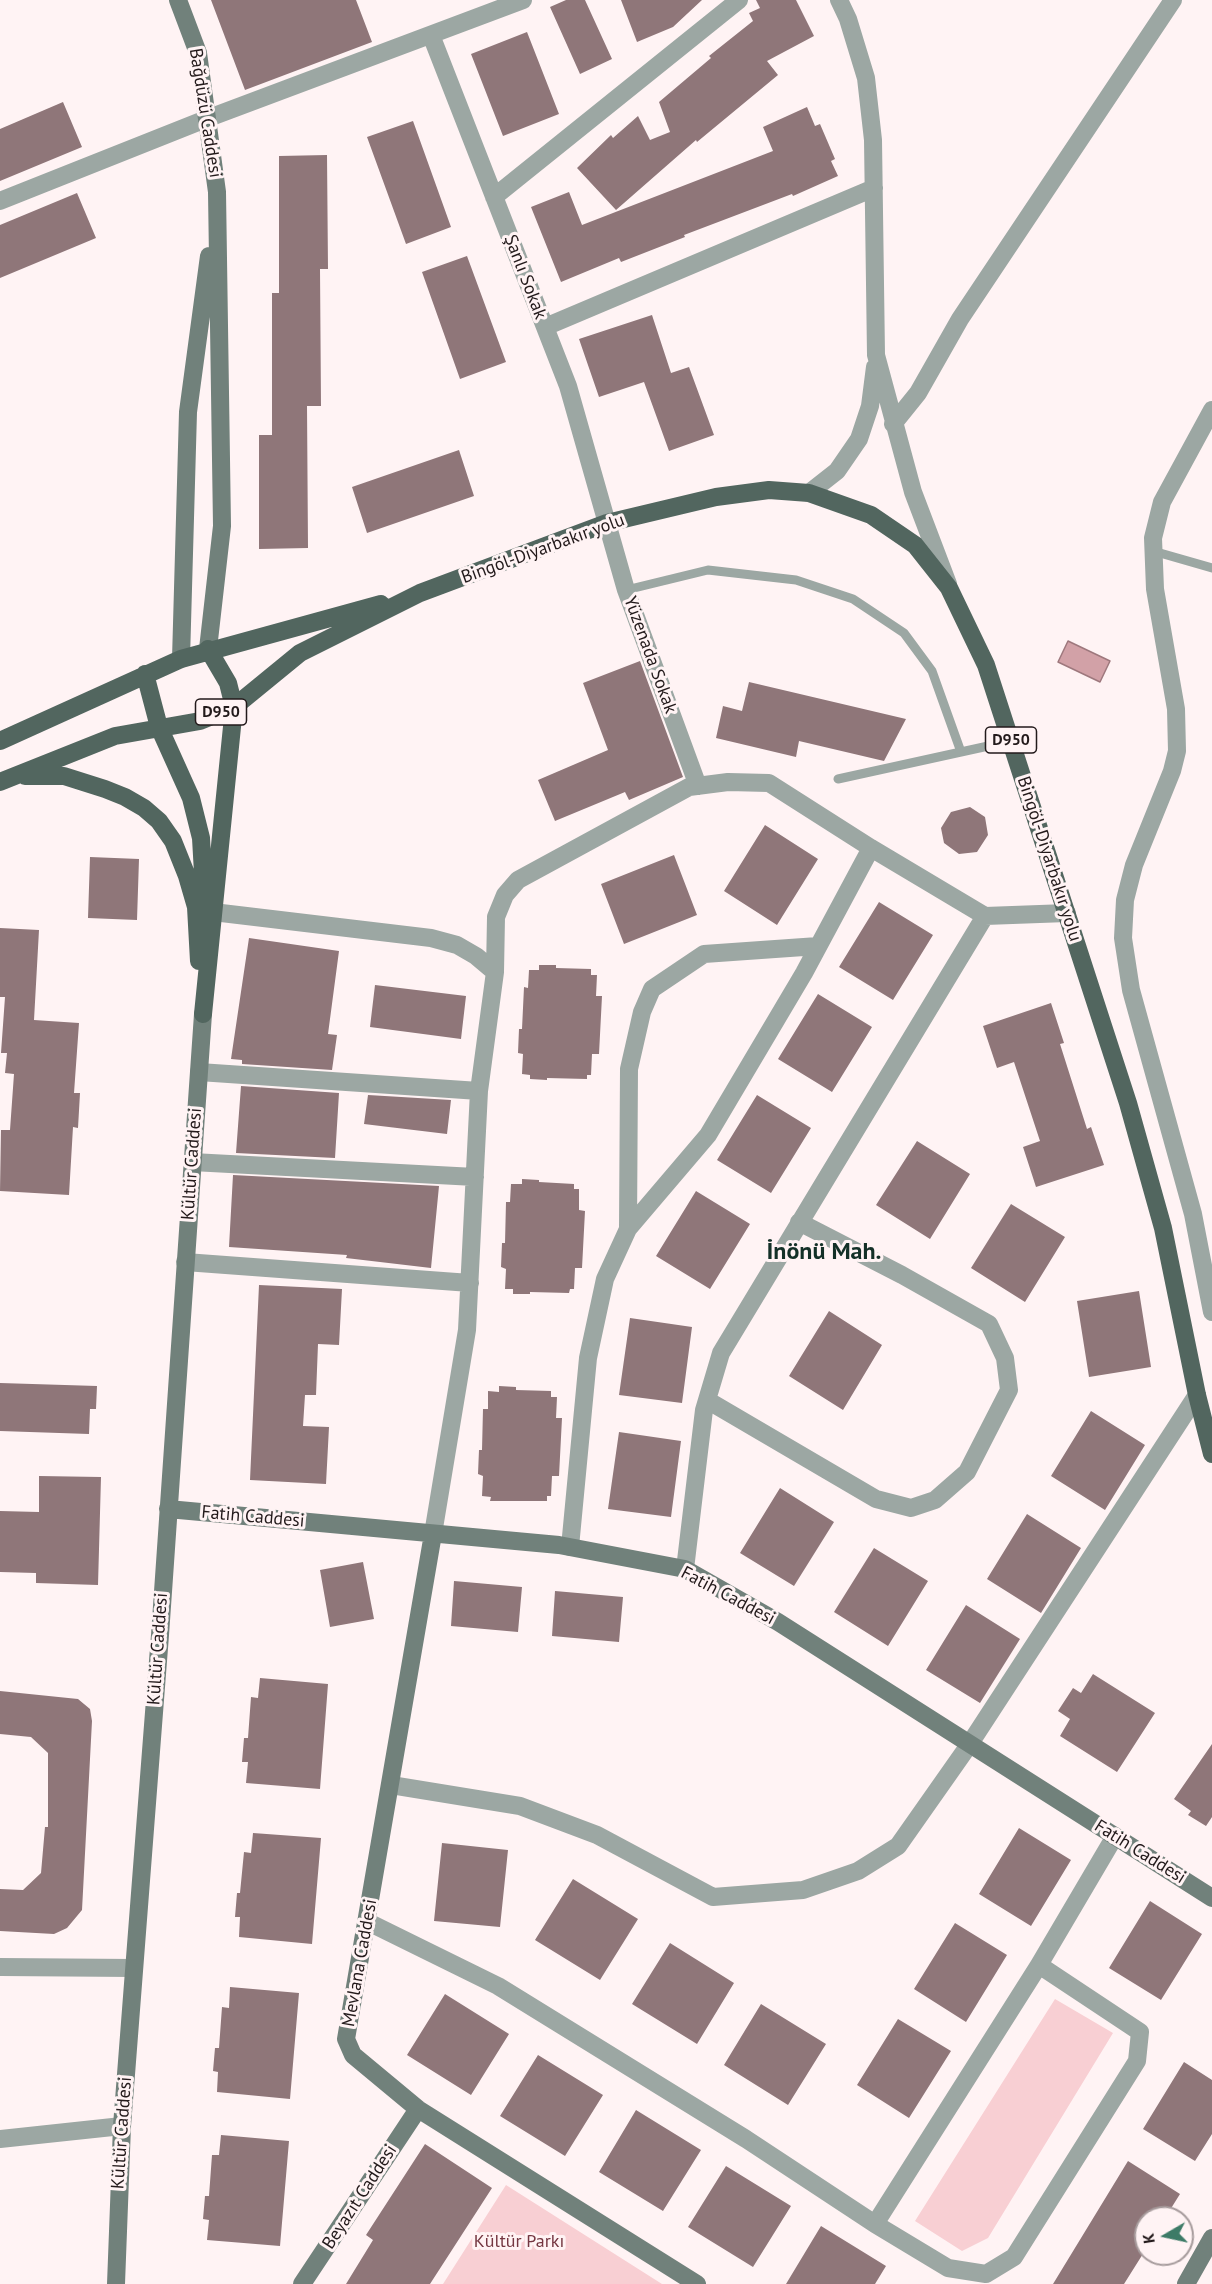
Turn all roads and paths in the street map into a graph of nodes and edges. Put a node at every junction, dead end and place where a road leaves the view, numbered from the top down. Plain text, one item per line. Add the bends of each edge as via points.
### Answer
1 (178, 0) edge
2 (523, 0) edge
3 (739, 0) edge
4 (839, 0) edge
5 (852, 0) edge
6 (1173, 0) edge
7 (848, 19) junction
8 (431, 35) junction
9 (206, 119) junction
10 (874, 188) junction
11 (217, 192) junction
12 (494, 197) junction
13 (0, 201) edge
14 (545, 327) junction
15 (876, 355) junction
16 (1212, 410) edge
17 (893, 424) junction
18 (809, 494) junction
19 (607, 523) junction
20 (1153, 551) junction
21 (1212, 568) edge
22 (950, 588) junction
23 (626, 590) junction
24 (420, 593) junction
25 (208, 650) junction
26 (181, 658) junction
27 (145, 675) junction
28 (234, 707) junction
29 (159, 727) junction
30 (1, 736) edge
31 (1011, 741) junction
32 (961, 752) junction
33 (7, 779) edge
34 (838, 779) dead end
35 (698, 786) junction
36 (871, 848) junction
37 (213, 912) junction
38 (1067, 913) junction
39 (985, 916) junction
40 (818, 946) junction
41 (495, 972) junction
42 (203, 1014) junction
43 (199, 1072) junction
44 (479, 1091) junction
45 (192, 1162) junction
46 (475, 1178) junction
47 (799, 1222) junction
48 (628, 1229) junction
49 (185, 1262) junction
50 (470, 1283) junction
51 (1212, 1312) edge
52 (1197, 1395) junction
53 (707, 1401) junction
54 (1212, 1454) edge
55 (168, 1509) junction
56 (433, 1534) junction
57 (570, 1547) junction
58 (685, 1569) junction
59 (969, 1745) junction
60 (391, 1785) junction
61 (1115, 1836) junction
62 (1212, 1898) edge
63 (368, 1922) junction
64 (1040, 1965) junction
65 (0, 1967) edge
66 (134, 1968) junction
67 (418, 2109) junction
68 (122, 2126) junction
69 (0, 2139) edge
70 (875, 2224) junction
71 (1212, 2238) edge
72 (116, 2284) edge
73 (302, 2284) edge
74 (697, 2284) edge
75 (1186, 2284) edge

1 - 9 street, Bağdüzü Caddesi via 198,53
2 - 8 street
3 - 12 street
4 - 7 street
5 - 7 street
6 - 17 street via 960,319 918,393
7 - 10 street via 866,78
8 - 9 street
8 - 12 street, Şanlı Sokak
9 - 11 street, Bağdüzü Caddesi
9 - 13 street
10 - 14 street
10 - 15 street
11 - 25 street via 222,526
11 - 26 street via 188,412
12 - 14 street, Şanlı Sokak
14 - 19 street, Şanlı Sokak via 568,386
15 - 17 street
15 - 18 street via 870,406 859,439 837,471
16 - 20 street via 1162,502
17 - 22 street via 913,492
18 - 19 main road, Bingöl-Diyarbakır yolu / D950 via 770,490 716,497
18 - 22 main road, Bingöl-Diyarbakır yolu / D950 via 871,515 915,545
19 - 23 street, Yüzenada Sokak
19 - 24 main road, Bingöl-Diyarbakır yolu / D950
20 - 21 lane
20 - 51 street via 1155,589 1176,709 1177,751 1134,865 1125,900 1124,938 1131,990 1193,1214
22 - 31 main road, Bingöl-Diyarbakır yolu / D950 via 987,665
23 - 32 lane via 708,570 796,580 853,599 904,633 932,671
23 - 35 street, Yüzenada Sokak
24 - 25 main road, Bingöl-Diyarbakır yolu / D950
24 - 28 main road, Bingöl-Diyarbakır yolu / D950 via 300,653
25 - 26 main road, Bingöl-Diyarbakır yolu / D950
25 - 28 main road via 228,683
26 - 27 main road, Bingöl-Diyarbakır yolu / D950
27 - 29 main road
27 - 30 main road, Bingöl-Diyarbakır yolu / D950
28 - 29 main road, Bingöl-Diyarbakır yolu / D950 via 200,721
28 - 37 main road
29 - 33 main road, Bingöl-Diyarbakır yolu / D950 via 115,736
29 - 42 main road via 191,798 201,838
31 - 32 lane
31 - 38 main road, Bingöl-Diyarbakır yolu / D950
32 - 34 lane
33 - 42 main road via 64,776 125,797 159,821 172,841 196,907
35 - 36 street via 769,783
35 - 41 street via 689,787 518,880 505,895 496,917
36 - 39 street
36 - 40 street
37 - 41 street via 431,938 457,945
37 - 42 main road
38 - 39 street
38 - 52 main road, Bingöl-Diyarbakır yolu / D950 via 1163,1228
39 - 47 street
40 - 48 street via 708,1135
40 - 48 street via 704,954 652,989 642,1012 629,1069
41 - 44 street
42 - 43 street, Kültür Caddesi
43 - 44 street
43 - 45 street, Kültür Caddesi
44 - 46 street
45 - 46 street
45 - 49 street, Kültür Caddesi
46 - 50 street
47 - 53 street via 721,1353
47 - 53 street via 989,1324 1005,1358 1009,1390 967,1472 935,1500 911,1508 876,1499
48 - 57 street via 605,1279 588,1358
49 - 50 street
49 - 55 street, Kültür Caddesi
50 - 56 street via 462,1366
52 - 54 main road, Bingöl-Diyarbakır yolu / D950
52 - 59 street
53 - 58 street
55 - 56 street, Fatih Caddesi
55 - 66 street, Kültür Caddesi
56 - 57 street, Fatih Caddesi
56 - 60 street, Mevlana Caddesi
57 - 58 street, Fatih Caddesi
58 - 59 street, Fatih Caddesi via 778,1622
59 - 60 street via 898,1846 858,1871 803,1890 712,1897 597,1835 520,1806
59 - 61 street, Fatih Caddesi
60 - 63 street, Mevlana Caddesi
61 - 62 street, Fatih Caddesi
61 - 64 street
63 - 67 street, Mevlana Caddesi via 346,2039 353,2055
63 - 70 street via 498,1986 746,2139
64 - 70 street
64 - 70 street via 1140,2032 1137,2061 1014,2257 986,2274 948,2268
65 - 66 street
66 - 68 street, Kültür Caddesi
67 - 73 street, Beyazıt Caddesi
67 - 74 street, Mevlana Caddesi
68 - 69 street
68 - 72 street, Kültür Caddesi
71 - 75 street

